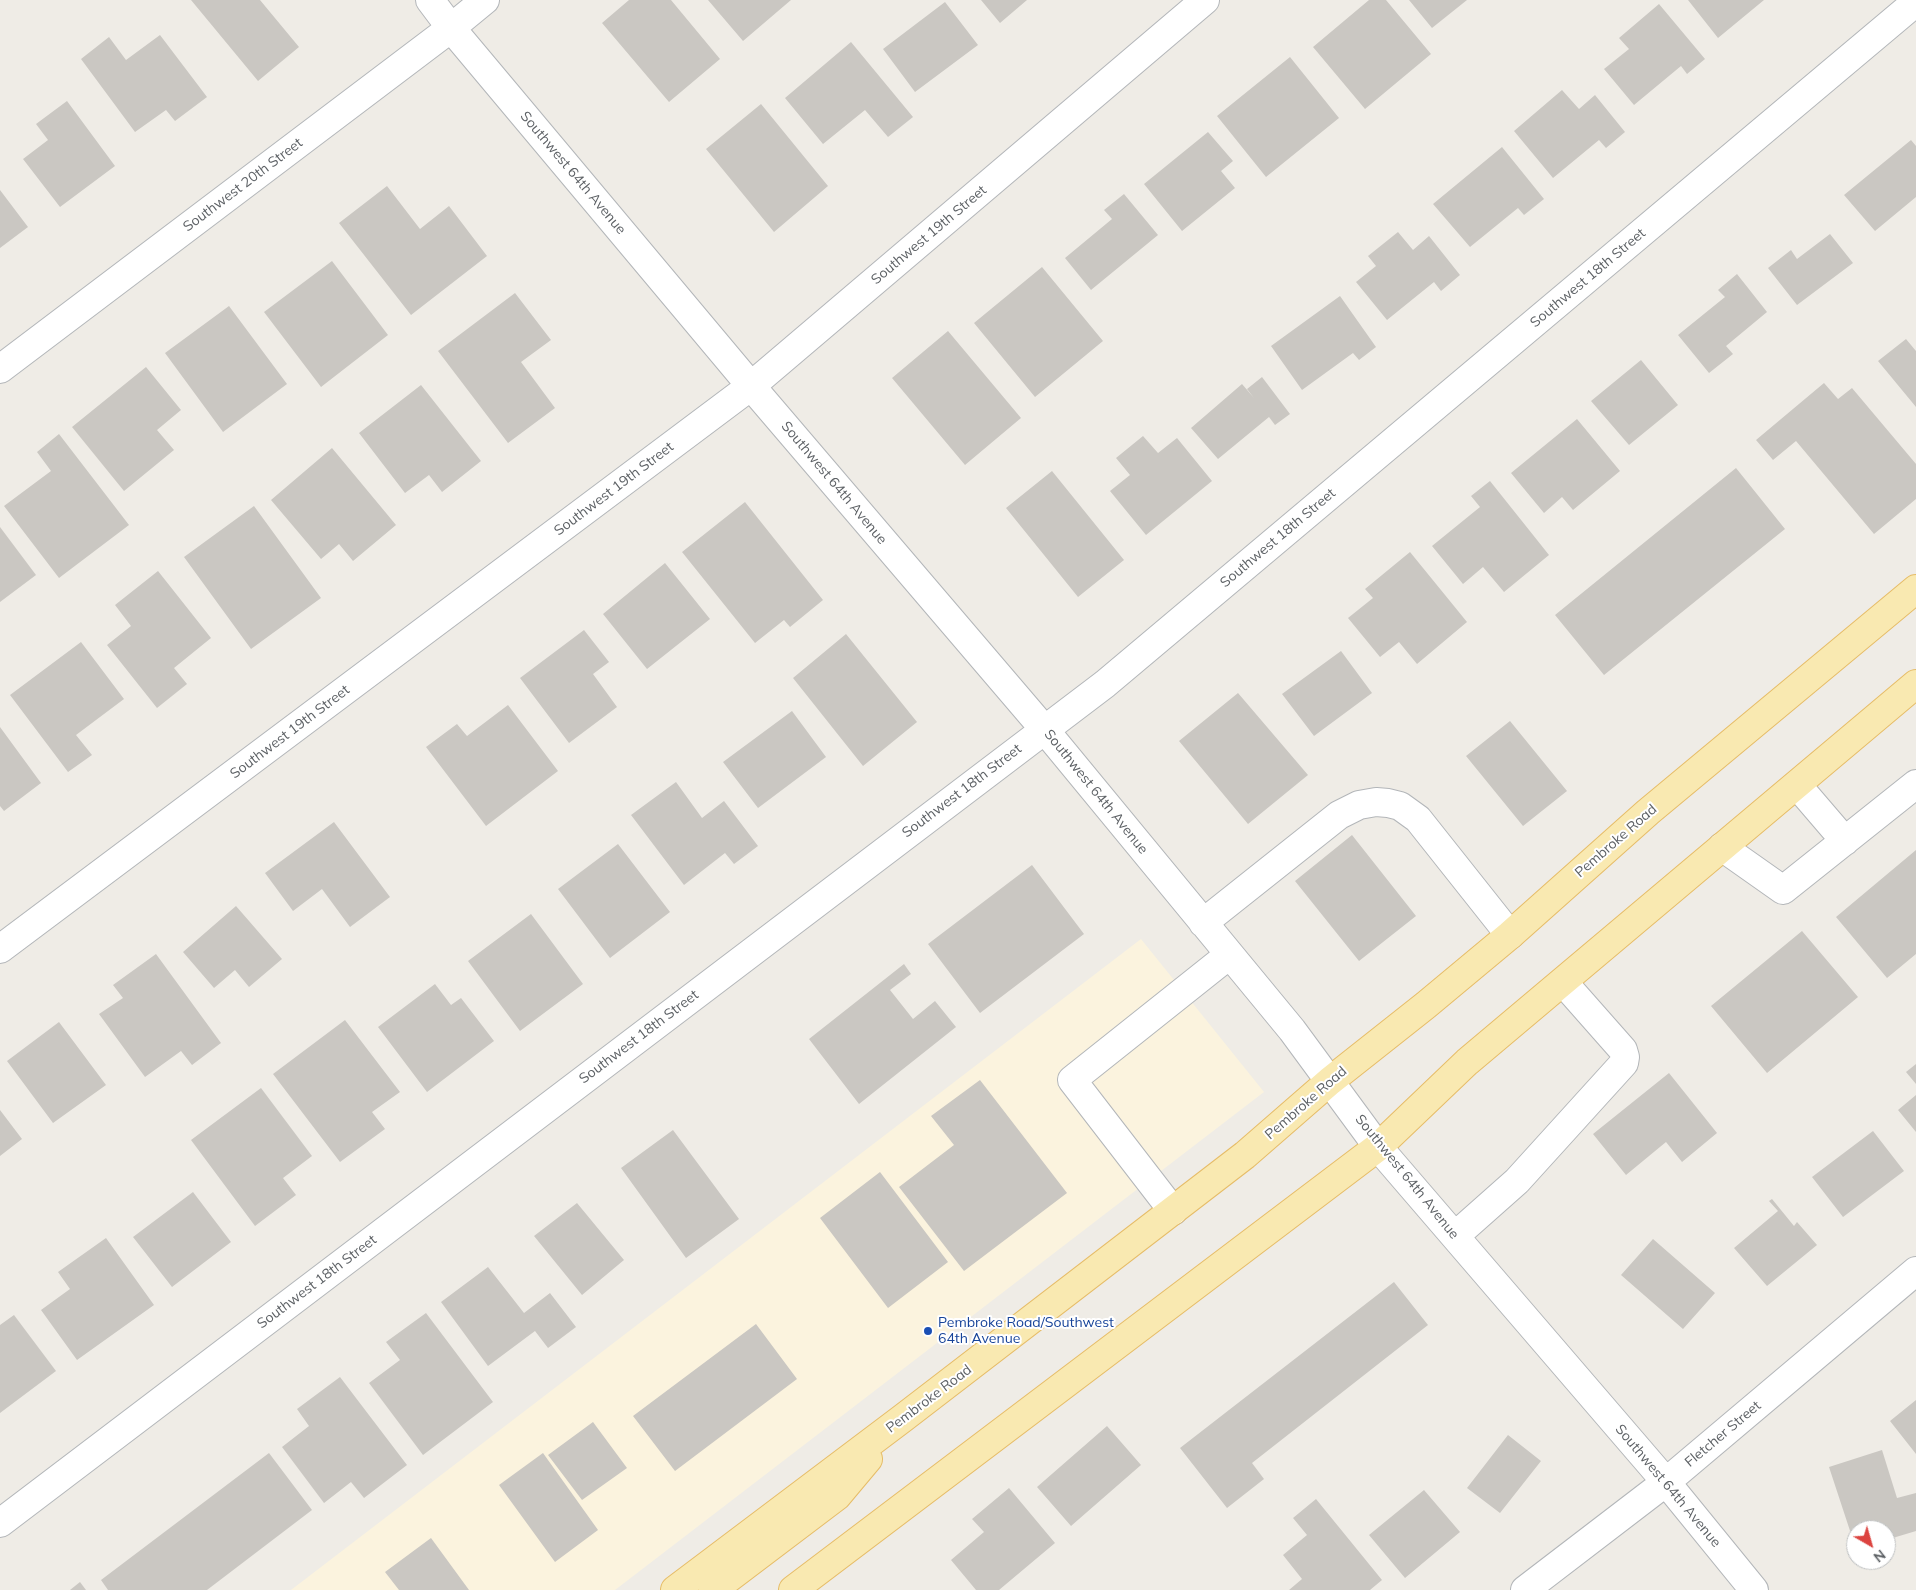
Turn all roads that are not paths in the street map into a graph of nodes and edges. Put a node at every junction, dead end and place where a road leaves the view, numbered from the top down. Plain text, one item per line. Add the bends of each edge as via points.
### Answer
1 (430, 0) edge
2 (485, 0) edge
3 (1205, 0) edge
4 (1916, 2) edge
5 (452, 28) junction
6 (0, 369) edge
7 (752, 386) junction
8 (1916, 589) edge
9 (1913, 694) edge
10 (1044, 729) junction
11 (1916, 784) edge
12 (1797, 785) junction
13 (1845, 841) junction
14 (1722, 847) junction
15 (1203, 923) junction
16 (1510, 935) junction
17 (0, 950) edge
18 (1229, 955) junction
19 (1563, 982) junction
20 (1330, 1081) junction
21 (1378, 1147) junction
22 (1173, 1211) junction
23 (1455, 1236) junction
24 (1916, 1271) edge
25 (903, 1418) junction
26 (1666, 1482) junction
27 (0, 1523) edge
28 (675, 1590) edge
29 (713, 1590) edge
30 (793, 1590) edge
31 (1525, 1590) edge
32 (1754, 1590) edge

1 - 5 street, Southwest 64th Avenue
2 - 5 street, Southwest 20th Street
3 - 7 street, Southwest 19th Street
4 - 10 street, Southwest 18th Street via 1120,671
5 - 6 street, Southwest 20th Street
5 - 7 street, Southwest 64th Avenue
7 - 10 street, Southwest 64th Avenue
7 - 17 street, Southwest 19th Street
8 - 16 main road, Pembroke Road via 1648,812
9 - 12 main road
10 - 15 street, Southwest 64th Avenue
10 - 27 street, Southwest 18th Street
11 - 13 street
12 - 13 street
12 - 14 main road
13 - 14 street via 1783,890
14 - 19 main road
15 - 16 street via 1339,815 1376,802 1400,806 1418,819
15 - 18 street, Southwest 64th Avenue
16 - 20 main road, Pembroke Road
18 - 20 street, Southwest 64th Avenue
18 - 22 street via 1072,1080
19 - 21 main road via 1467,1062
19 - 23 street via 1623,1050 1624,1063 1517,1181
20 - 21 street, Southwest 64th Avenue
20 - 22 main road, Pembroke Road via 1245,1156
21 - 23 street, Southwest 64th Avenue
21 - 30 main road
22 - 25 main road, Pembroke Road
23 - 26 street, Southwest 64th Avenue
24 - 26 street, Fletcher Street
25 - 28 main road, Pembroke Road
25 - 29 main road via 837,1496
26 - 31 street, Fletcher Street
26 - 32 street, Southwest 64th Avenue

